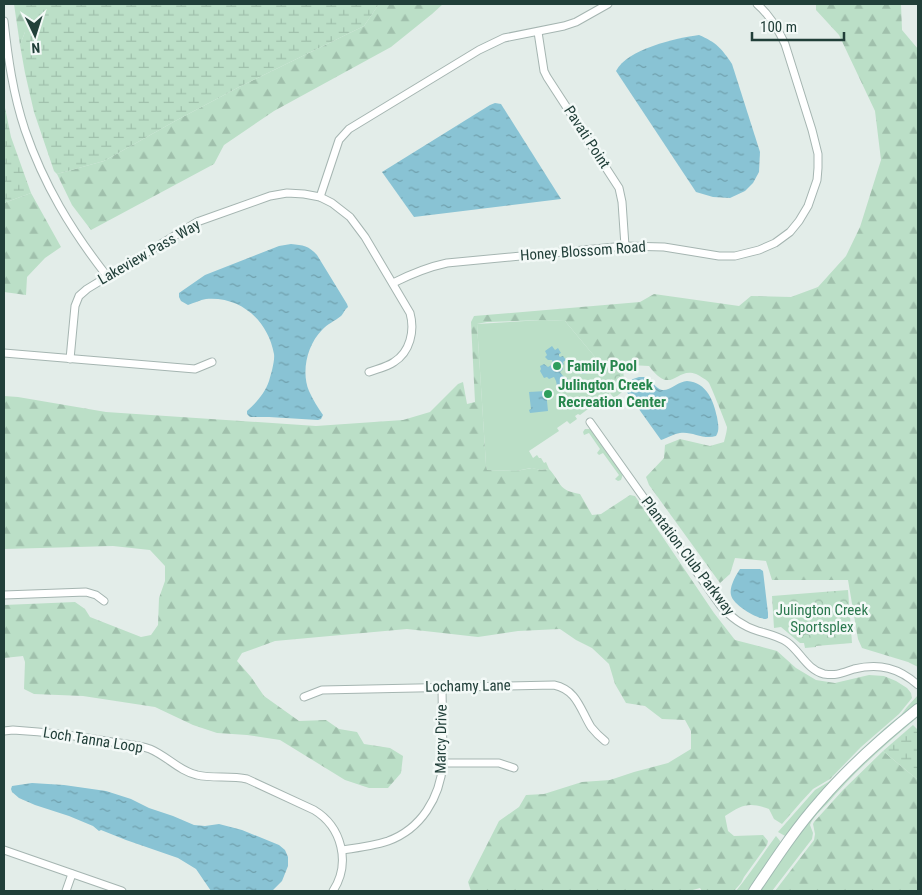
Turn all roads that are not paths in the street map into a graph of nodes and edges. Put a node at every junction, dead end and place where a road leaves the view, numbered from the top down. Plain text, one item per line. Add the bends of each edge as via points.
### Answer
1 (608, 4) edge
2 (757, 4) edge
3 (4, 21) edge
4 (538, 32) junction
5 (320, 197) junction
6 (626, 246) junction
7 (106, 276) junction
8 (393, 283) junction
9 (4, 353) edge
10 (70, 358) junction
11 (212, 362) dead end
12 (368, 372) dead end
13 (590, 422) dead end
14 (4, 595) edge
15 (104, 601) dead end
16 (918, 685) edge
17 (442, 687) junction
18 (304, 697) dead end
19 (918, 709) edge
20 (4, 730) edge
21 (605, 741) dead end
22 (443, 763) junction
23 (514, 768) dead end
24 (4, 850) edge
25 (342, 850) junction
26 (72, 874) junction
27 (66, 891) edge
28 (122, 891) edge
29 (333, 891) edge
30 (754, 891) edge

1 - 4 street via 576,22
2 - 6 street, Honey Blossom Road via 780,32 812,130 818,168 808,206 790,232 775,243 747,254 727,256 664,247
3 - 7 street via 16,97 40,168 61,210
4 - 5 street via 494,42 349,129 339,140
4 - 6 street, Pavati Point via 547,77 619,188
5 - 7 street, Lakeview Pass Way via 287,193 270,196 196,222
5 - 8 street, Lakeview Pass Way via 350,217
6 - 8 street, Honey Blossom Road via 447,262
7 - 10 street, Lakeview Pass Way via 76,301
8 - 12 street, Lakeview Pass Way via 407,306 412,332 402,355 385,367
9 - 10 street
10 - 11 street via 195,369
13 - 16 street, Plantation Club Parkway via 720,605 732,617 748,628 784,640 820,673 835,675 878,666 900,672
14 - 15 street via 86,592
17 - 18 street, Lochamy Lane via 322,690
17 - 21 street, Lochamy Lane via 560,686 572,694 592,729
17 - 22 street, Marcy Drive
19 - 30 street via 874,745 818,803
20 - 25 street, Loch Tanna Loop via 67,734 136,746 152,750 191,773 252,781 318,813 334,829
22 - 23 street via 499,763
22 - 25 street, Marcy Drive via 436,795 416,824 388,841
24 - 26 street
25 - 29 street, Loch Tanna Loop via 343,862
26 - 27 street
26 - 28 street

